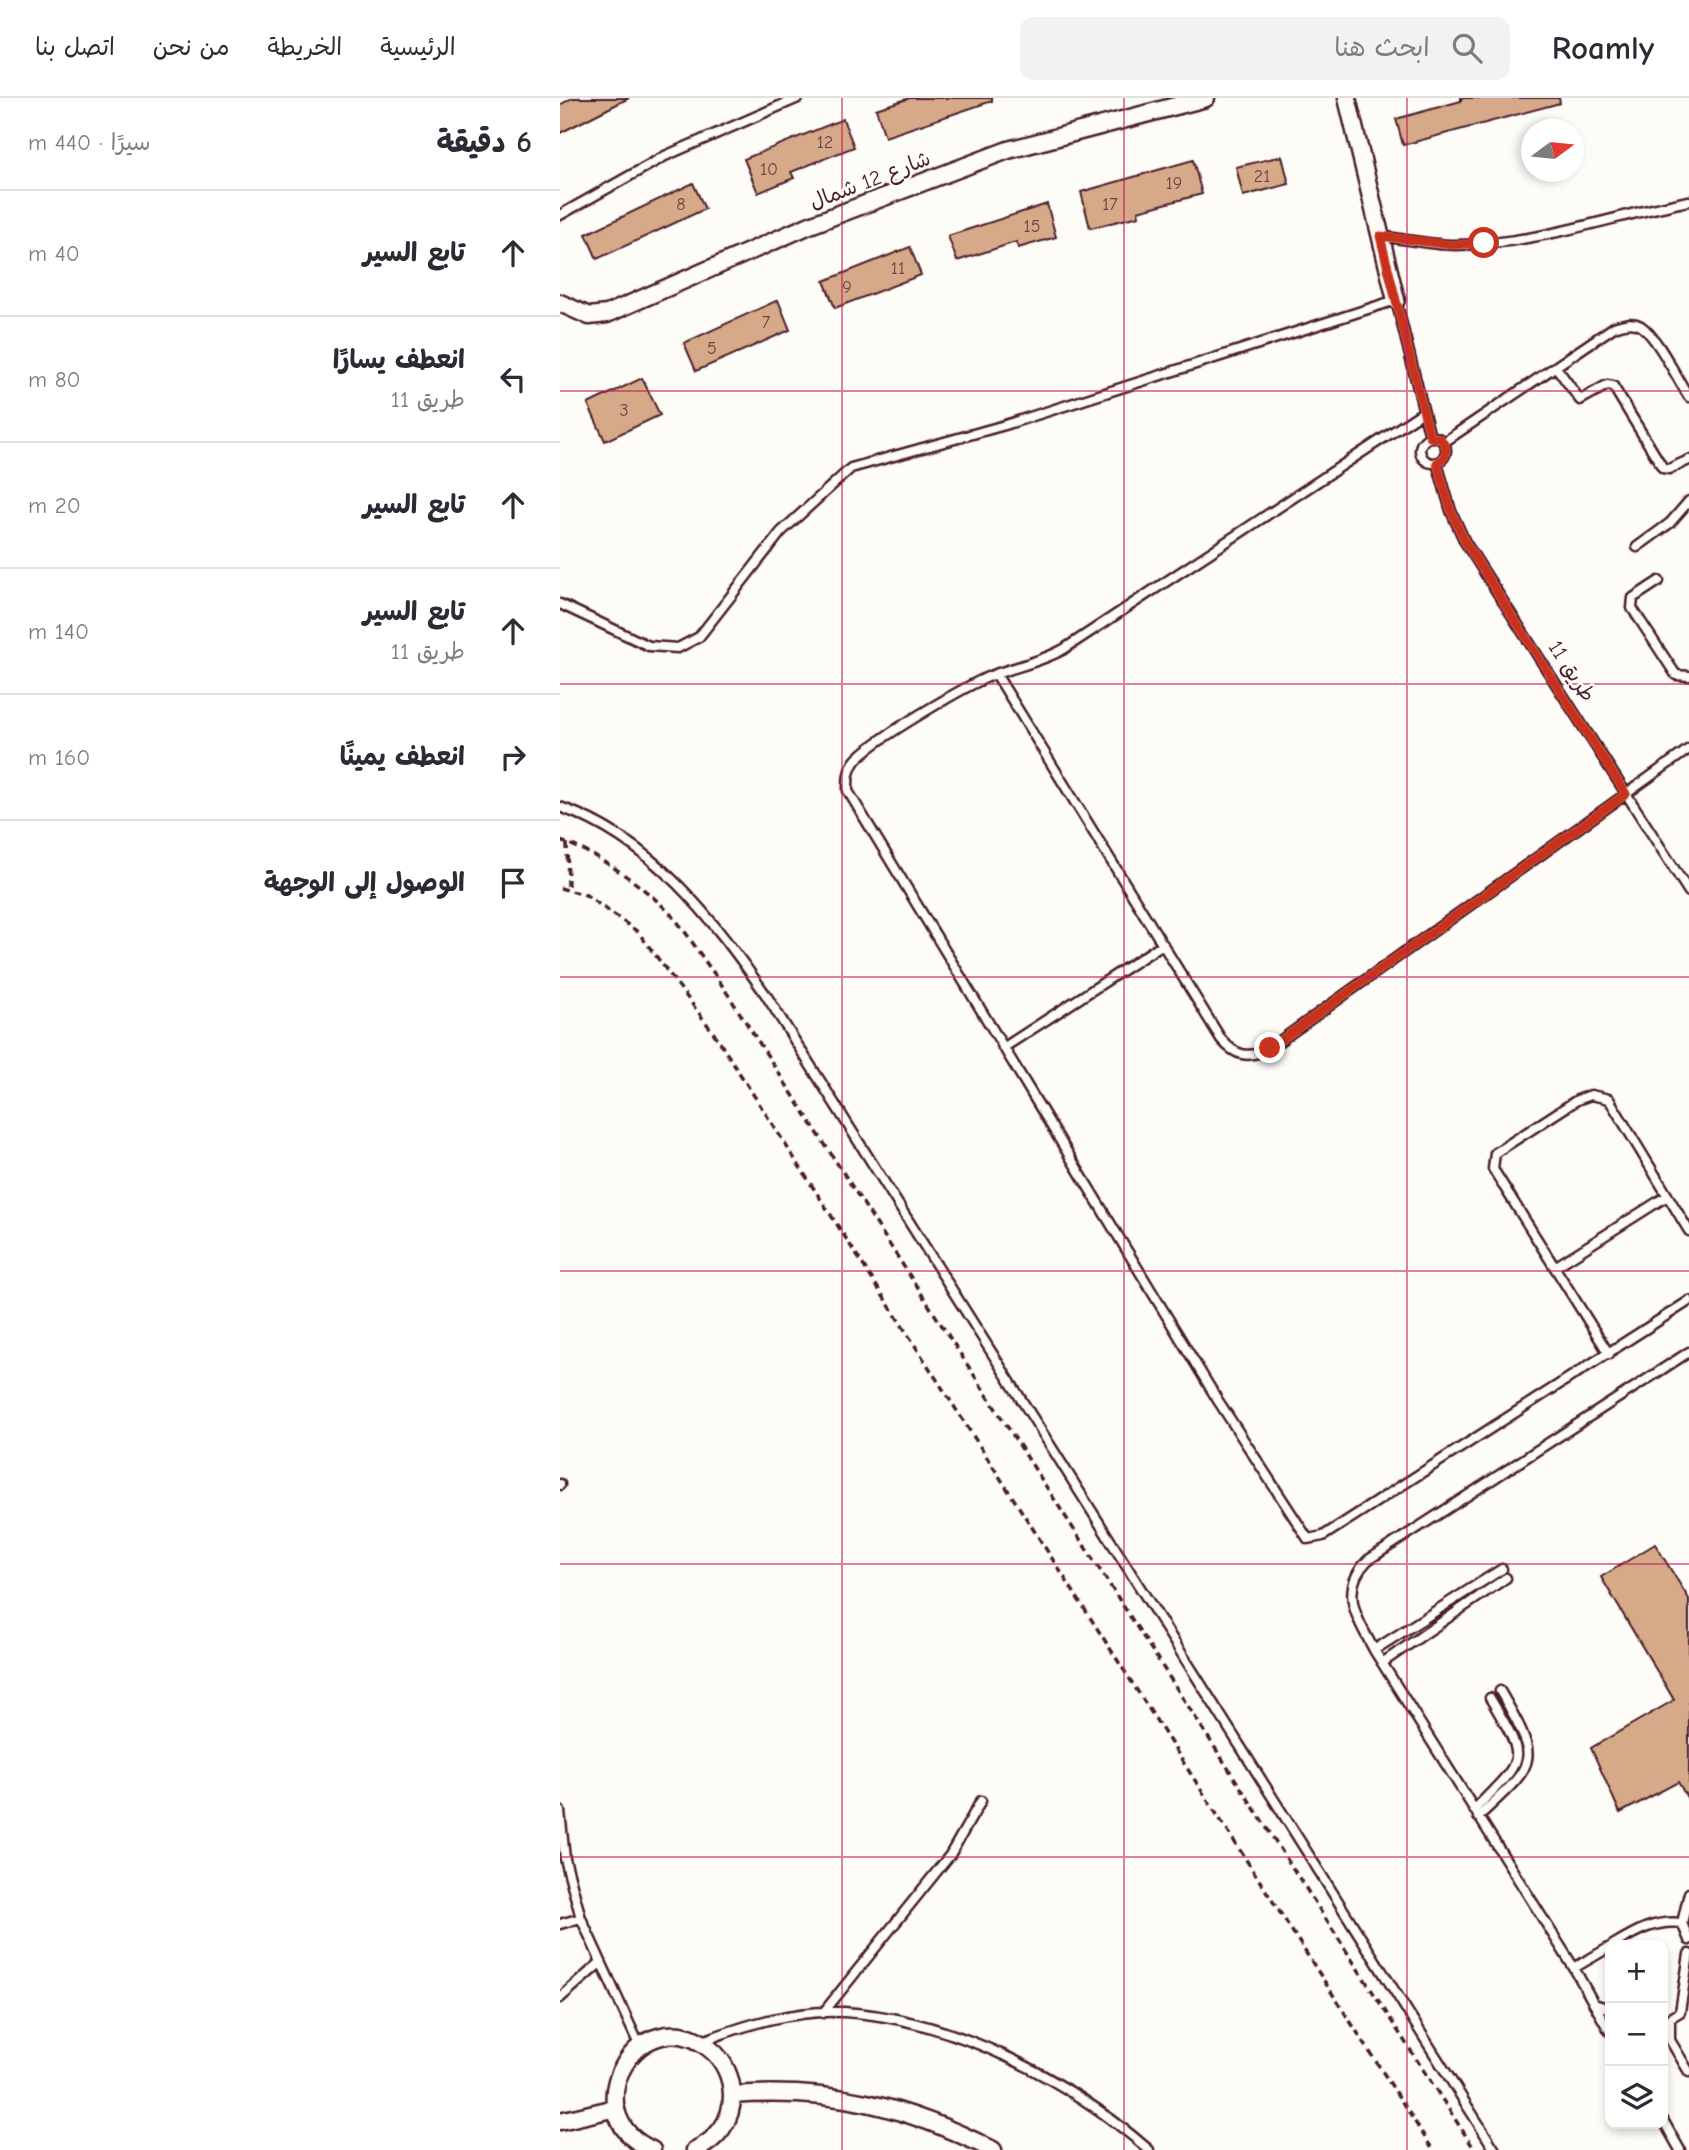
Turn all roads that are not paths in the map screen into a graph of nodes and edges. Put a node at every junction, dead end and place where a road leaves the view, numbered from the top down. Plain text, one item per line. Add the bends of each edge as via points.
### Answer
1 (799, 98) edge
2 (1206, 98) edge
3 (1347, 98) edge
4 (1689, 201) edge
5 (560, 215) edge
6 (1380, 236) junction
7 (1395, 300) junction
8 (560, 303) edge
9 (1556, 367) junction
10 (1689, 397) edge
11 (1423, 412) junction
12 (1430, 437) junction
13 (1444, 442) junction
14 (1689, 460) edge
15 (1437, 463) junction
16 (1689, 501) edge
17 (1637, 547) dead end
18 (1659, 581) dead end
19 (560, 604) edge
20 (996, 674) junction
21 (1689, 676) edge
22 (1689, 749) edge
23 (1626, 794) junction
24 (560, 807) edge
25 (1689, 892) edge
26 (1163, 944) junction
27 (1003, 1048) junction
28 (1667, 1196) junction
29 (1689, 1231) edge
30 (1555, 1267) junction
31 (1689, 1301) edge
32 (1689, 1352) edge
33 (1609, 1354) junction
34 (1374, 1650) junction
35 (1382, 1663) junction
36 (1500, 1691) dead end
37 (1490, 1698) dead end
38 (981, 1801) dead end
39 (560, 1811) edge
40 (1476, 1813) junction
41 (563, 1860) edge
42 (1689, 1893) edge
43 (581, 1918) junction
44 (1682, 1923) junction
45 (560, 1924) edge
46 (1621, 1940) edge
47 (1689, 1940) edge
48 (1605, 1950) edge
49 (1689, 1954) edge
50 (600, 1963) junction
51 (1574, 1968) junction
52 (560, 1998) edge
53 (1594, 2004) junction
54 (1605, 2007) edge
55 (823, 2013) junction
56 (1668, 2020) edge
57 (1605, 2023) edge
58 (1668, 2030) edge
59 (699, 2042) junction
60 (640, 2047) junction
61 (1689, 2072) edge
62 (732, 2095) junction
63 (616, 2108) junction
64 (560, 2121) edge
65 (1668, 2129) edge
66 (652, 2150) edge
67 (695, 2150) edge
68 (993, 2150) edge
69 (1149, 2150) edge
70 (1495, 2150) edge
71 (1680, 2150) edge

1 - 5 lane via 665,156
2 - 8 street, شارع 12 شمال via 1008,150 810,225 607,314 590,316
3 - 6 street
4 - 6 lane via 1484,243 1452,245
6 - 7 street
7 - 11 lane
7 - 19 lane via 1005,425 851,468 781,532 699,637 678,648 649,646
9 - 10 lane via 1614,327 1633,323 1648,333
9 - 13 lane
9 - 14 lane via 1580,400 1613,386 1663,468
11 - 12 lane
11 - 20 lane via 1064,649
12 - 13 lane
12 - 15 lane via 1421,443 1420,453 1426,462
13 - 15 lane via 1445,457
15 - 23 lane, طريق 11 via 1465,542
16 - 17 lane via 1670,523
18 - 21 lane via 1633,598 1632,608 1676,675
20 - 26 lane
20 - 27 lane via 861,755 848,775 848,791
22 - 23 lane
23 - 25 lane, طريق 11
23 - 26 lane via 1261,1053 1241,1056 1230,1049
24 - 70 lane via 618,833 646,855 689,896 751,972
26 - 27 lane
27 - 33 lane via 1308,1539 1323,1536
28 - 29 lane
28 - 30 lane
28 - 30 lane via 1609,1099 1591,1095 1534,1128 1495,1153 1493,1169
30 - 33 lane
31 - 33 lane
32 - 34 lane via 1356,1571 1352,1600
34 - 35 lane
34 - 35 lane via 1504,1573
35 - 40 lane
36 - 40 lane via 1526,1737 1528,1763 1519,1779
37 - 40 lane via 1517,1743 1518,1759
38 - 55 lane via 950,1855
39 - 41 lane
40 - 51 lane
41 - 43 lane
42 - 44 lane
43 - 45 lane
43 - 50 lane
44 - 46 lane via 1667,1921 1643,1927
44 - 47 lane
48 - 51 lane
49 - 56 lane via 1680,2011
50 - 52 lane
50 - 60 lane
51 - 53 lane
53 - 54 lane
53 - 57 lane
55 - 59 lane via 772,2019
55 - 69 lane via 912,2023 987,2049 1122,2126
58 - 61 lane
59 - 60 street via 674,2036 653,2039
59 - 62 street via 724,2066
60 - 63 street via 618,2075
62 - 67 street via 724,2125
62 - 68 street via 796,2092 864,2101 924,2118
63 - 64 street
63 - 66 street via 628,2133
65 - 71 lane

